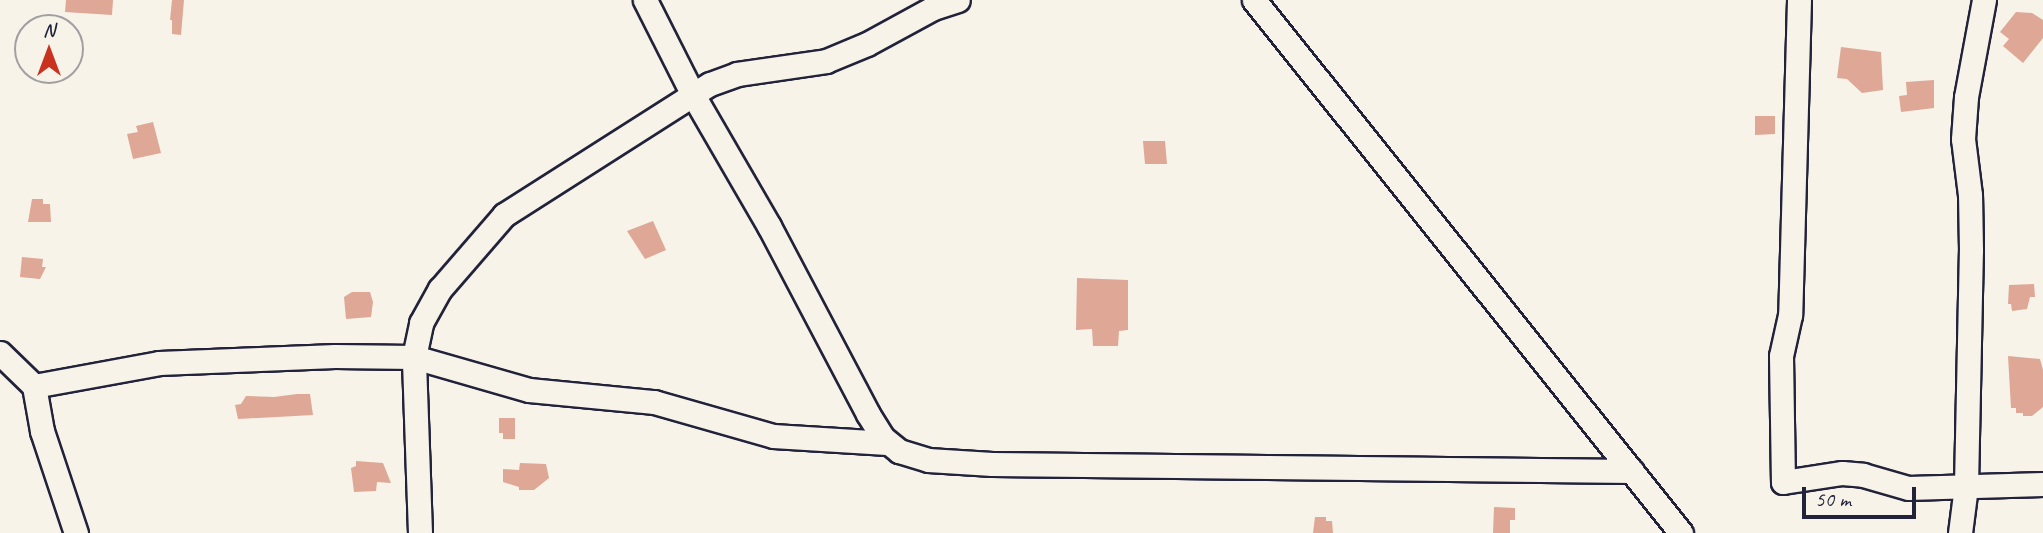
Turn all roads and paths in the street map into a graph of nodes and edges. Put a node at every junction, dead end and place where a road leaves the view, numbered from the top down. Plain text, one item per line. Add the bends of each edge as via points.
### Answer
1 (645, 0) edge
2 (958, 0) edge
3 (1254, 0) edge
4 (1799, 0) edge
5 (1984, 0) edge
6 (693, 95) junction
7 (0, 353) edge
8 (414, 357) junction
9 (34, 386) junction
10 (887, 443) junction
11 (1632, 471) junction
12 (2043, 484) edge
13 (1966, 486) junction
14 (76, 533) edge
15 (420, 533) edge
16 (1681, 533) edge
17 (1960, 533) edge

1 - 6 street
2 - 6 street via 826,61 737,74
3 - 11 street
4 - 13 street via 1790,315 1781,356 1783,482 1853,473 1908,488
5 - 13 street via 1963,139 1971,250
6 - 8 street via 504,215 440,289 421,323
6 - 10 street
7 - 9 street
8 - 9 street via 159,363
8 - 10 street via 529,390 653,402 773,436
8 - 15 street
9 - 14 street via 42,431
10 - 11 street via 928,460 992,464
11 - 16 street
12 - 13 street
13 - 17 street

